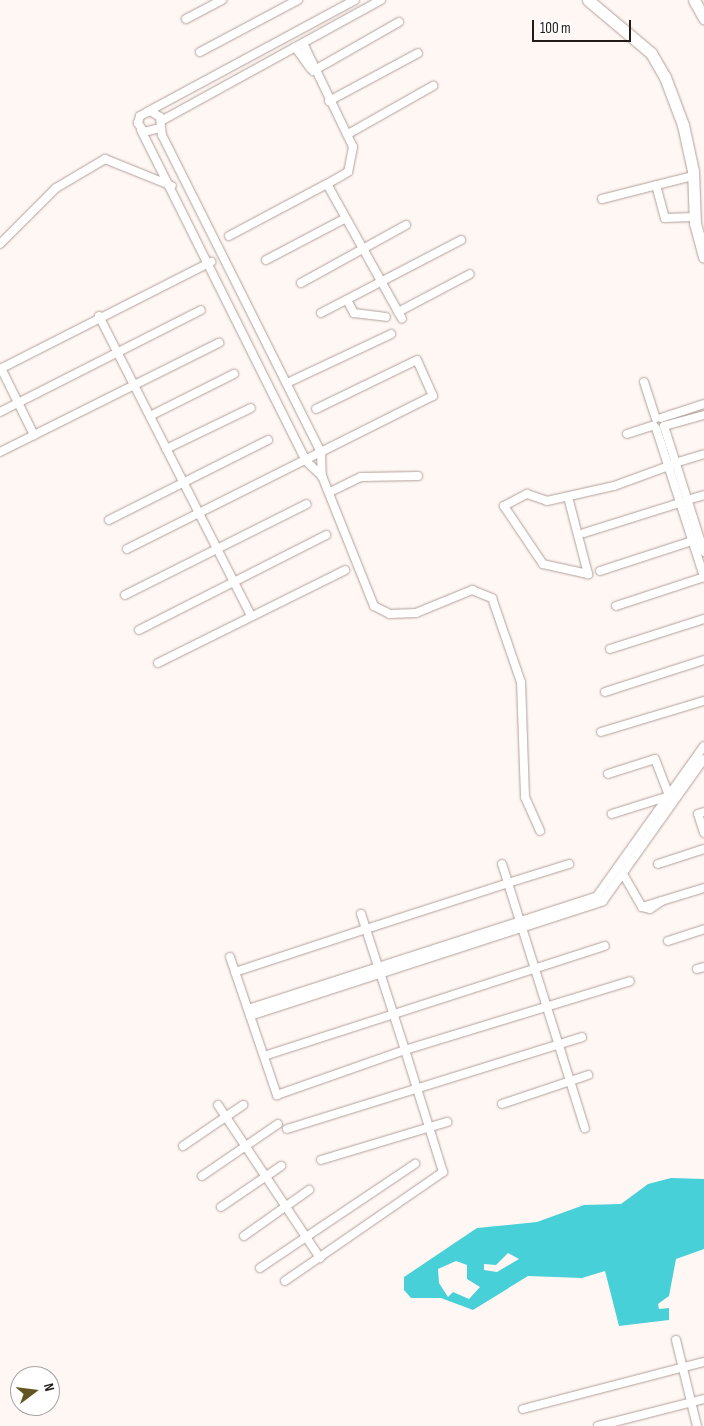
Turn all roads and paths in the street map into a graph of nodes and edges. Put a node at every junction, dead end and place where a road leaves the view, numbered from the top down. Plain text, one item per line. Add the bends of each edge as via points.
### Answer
1 (222, 0) edge
2 (298, 0) edge
3 (355, 0) edge
4 (381, 0) edge
5 (588, 0) edge
6 (694, 0) edge
7 (704, 18) edge
8 (186, 19) dead end
9 (399, 22) dead end
10 (294, 32) junction
11 (299, 45) junction
12 (200, 52) dead end
13 (418, 53) dead end
14 (224, 70) junction
15 (313, 71) junction
16 (231, 83) junction
17 (433, 86) dead end
18 (329, 101) junction
19 (147, 112) junction
20 (160, 125) junction
21 (141, 130) junction
22 (348, 134) junction
23 (693, 176) junction
24 (327, 184) junction
25 (656, 185) junction
26 (172, 186) junction
27 (602, 199) dead end
28 (346, 218) junction
29 (694, 218) junction
30 (406, 225) dead end
31 (229, 236) dead end
32 (461, 240) dead end
33 (0, 244) edge
34 (364, 250) junction
35 (704, 257) edge
36 (266, 260) dead end
37 (211, 262) junction
38 (470, 274) dead end
39 (301, 283) dead end
40 (382, 283) junction
41 (347, 300) junction
42 (201, 310) dead end
43 (321, 313) dead end
44 (100, 316) junction
45 (386, 317) dead end
46 (391, 334) dead end
47 (219, 343) dead end
48 (117, 352) junction
49 (275, 358) junction
50 (260, 366) junction
51 (1, 369) edge
52 (234, 374) dead end
53 (644, 382) dead end
54 (287, 384) junction
55 (134, 386) junction
56 (18, 402) junction
57 (704, 404) edge
58 (251, 408) dead end
59 (316, 409) dead end
60 (0, 412) edge
61 (704, 415) edge
62 (150, 416) junction
63 (658, 423) junction
64 (627, 434) dead end
65 (34, 435) junction
66 (268, 440) dead end
67 (166, 449) junction
68 (0, 452) edge
69 (321, 453) junction
70 (704, 454) edge
71 (306, 461) junction
72 (672, 464) junction
73 (322, 476) junction
74 (418, 476) dead end
75 (182, 482) junction
76 (330, 492) junction
77 (704, 495) edge
78 (568, 497) junction
79 (684, 501) junction
80 (307, 504) dead end
81 (199, 514) junction
82 (109, 520) dead end
83 (584, 533) dead end
84 (326, 535) dead end
85 (699, 539) edge
86 (127, 549) dead end
87 (217, 549) junction
88 (704, 552) edge
89 (345, 570) dead end
90 (600, 571) dead end
91 (704, 577) edge
92 (234, 582) junction
93 (125, 595) dead end
94 (616, 606) dead end
95 (250, 614) junction
96 (704, 619) edge
97 (139, 630) dead end
98 (610, 648) dead end
99 (704, 660) edge
100 (158, 663) dead end
101 (605, 692) dead end
102 (704, 701) edge
103 (601, 732) dead end
104 (704, 746) edge
105 (704, 759) edge
106 (608, 774) dead end
107 (669, 796) junction
108 (704, 812) edge
109 (612, 814) dead end
110 (540, 831) dead end
111 (704, 833) edge
112 (704, 849) edge
113 (502, 864) dead end
114 (569, 864) dead end
115 (658, 864) dead end
116 (623, 874) junction
117 (508, 883) junction
118 (704, 888) edge
119 (362, 914) dead end
120 (521, 925) junction
121 (366, 928) junction
122 (704, 928) edge
123 (668, 941) dead end
124 (605, 946) dead end
125 (230, 957) dead end
126 (535, 969) junction
127 (379, 971) junction
128 (235, 972) junction
129 (630, 981) dead end
130 (546, 1007) junction
131 (249, 1012) junction
132 (394, 1015) junction
133 (582, 1037) dead end
134 (558, 1045) junction
135 (405, 1050) junction
136 (264, 1056) junction
137 (588, 1075) dead end
138 (570, 1082) junction
139 (418, 1090) junction
140 (502, 1104) dead end
141 (218, 1105) dead end
142 (243, 1106) dead end
143 (226, 1117) junction
144 (447, 1122) dead end
145 (278, 1124) dead end
146 (430, 1127) junction
147 (586, 1128) dead end
148 (287, 1129) dead end
149 (182, 1146) dead end
150 (245, 1146) junction
151 (321, 1160) dead end
152 (415, 1164) dead end
153 (282, 1166) dead end
154 (202, 1176) dead end
155 (266, 1176) junction
156 (309, 1190) dead end
157 (286, 1206) junction
158 (221, 1207) dead end
159 (244, 1236) dead end
160 (306, 1236) junction
161 (320, 1258) junction
162 (260, 1268) dead end
163 (285, 1281) dead end
164 (676, 1340) dead end
165 (704, 1362) edge
166 (683, 1367) junction
167 (704, 1399) edge
168 (692, 1402) junction
169 (522, 1409) dead end
170 (598, 1426) edge
171 (698, 1426) edge

1 - 8 street
2 - 12 street
3 - 10 street
4 - 11 street
5 - 23 street via 652,53 683,125
6 - 7 street
9 - 15 street
10 - 11 street
10 - 14 street
11 - 15 street
11 - 16 street
13 - 18 street
14 - 16 street
14 - 19 street
15 - 18 street
16 - 20 street
17 - 22 street
18 - 22 street
19 - 20 street via 154,112
19 - 21 street via 139,119
20 - 21 street via 151,134
20 - 49 street
21 - 26 street
22 - 24 street via 354,156 351,166
23 - 25 street
23 - 29 street
24 - 28 street
24 - 31 street
25 - 27 street
25 - 29 street via 665,218
26 - 33 street via 105,159 56,188
26 - 37 street
28 - 34 street
28 - 36 street
29 - 35 street
30 - 34 street
32 - 40 street
34 - 39 street
34 - 40 street
37 - 44 street
37 - 50 street
38 - 40 street via 400,316
40 - 41 street
41 - 43 street
41 - 45 street via 354,313
42 - 48 street
44 - 48 street
44 - 51 street
46 - 54 street
47 - 55 street
48 - 55 street
48 - 56 street
49 - 50 street
49 - 54 street
50 - 71 street
51 - 56 street
52 - 62 street
53 - 63 street
54 - 69 street
55 - 62 street
55 - 65 street
56 - 60 street
56 - 65 street
57 - 63 street
58 - 67 street
59 - 69 street via 417,360 433,396
61 - 63 street
62 - 67 street
63 - 64 street
63 - 72 street
65 - 68 street
66 - 75 street
67 - 75 street
69 - 71 street
69 - 73 street
70 - 72 street
71 - 73 street
71 - 81 street
72 - 78 street
72 - 79 street
73 - 76 street
74 - 76 street via 361,477
75 - 81 street
75 - 82 street
76 - 110 street via 374,606 390,614 416,613 472,590 492,598 521,682 525,797
77 - 79 street
78 - 78 street via 590,569 588,574 543,564 504,511 510,499 527,494 544,502
79 - 83 street
79 - 85 street
80 - 87 street
81 - 86 street
81 - 87 street
84 - 92 street
85 - 88 street
85 - 90 street
85 - 91 street
87 - 92 street
87 - 93 street
89 - 95 street
91 - 94 street
92 - 95 street
92 - 97 street
95 - 100 street
96 - 98 street
99 - 101 street
102 - 103 street
104 - 107 street
105 - 116 street
106 - 107 street via 655,759
107 - 109 street
107 - 120 street via 600,894
108 - 111 street via 698,814
112 - 115 street
113 - 117 street
114 - 117 street
116 - 118 street via 642,908
116 - 120 street via 603,901
117 - 120 street
117 - 121 street
119 - 121 street
120 - 126 street
120 - 127 street
121 - 127 street
121 - 128 street
122 - 123 street
124 - 126 street
125 - 128 street
126 - 130 street
126 - 132 street
127 - 131 street
127 - 132 street
128 - 131 street
129 - 130 street
130 - 134 street
130 - 135 street
131 - 136 street
132 - 135 street
132 - 136 street
133 - 134 street
134 - 138 street
134 - 139 street
135 - 136 street via 277,1095
135 - 139 street
137 - 138 street
138 - 140 street
138 - 147 street
139 - 146 street
139 - 148 street
141 - 143 street
142 - 143 street
143 - 149 street
143 - 150 street
144 - 146 street
145 - 150 street
146 - 151 street
146 - 161 street via 442,1163 441,1176
150 - 154 street
150 - 155 street
152 - 160 street
153 - 155 street
155 - 157 street
155 - 158 street
156 - 157 street
157 - 159 street
157 - 160 street
160 - 161 street
160 - 162 street
161 - 163 street
164 - 166 street
165 - 166 street
166 - 168 street
166 - 169 street
167 - 168 street
168 - 170 street
168 - 171 street

